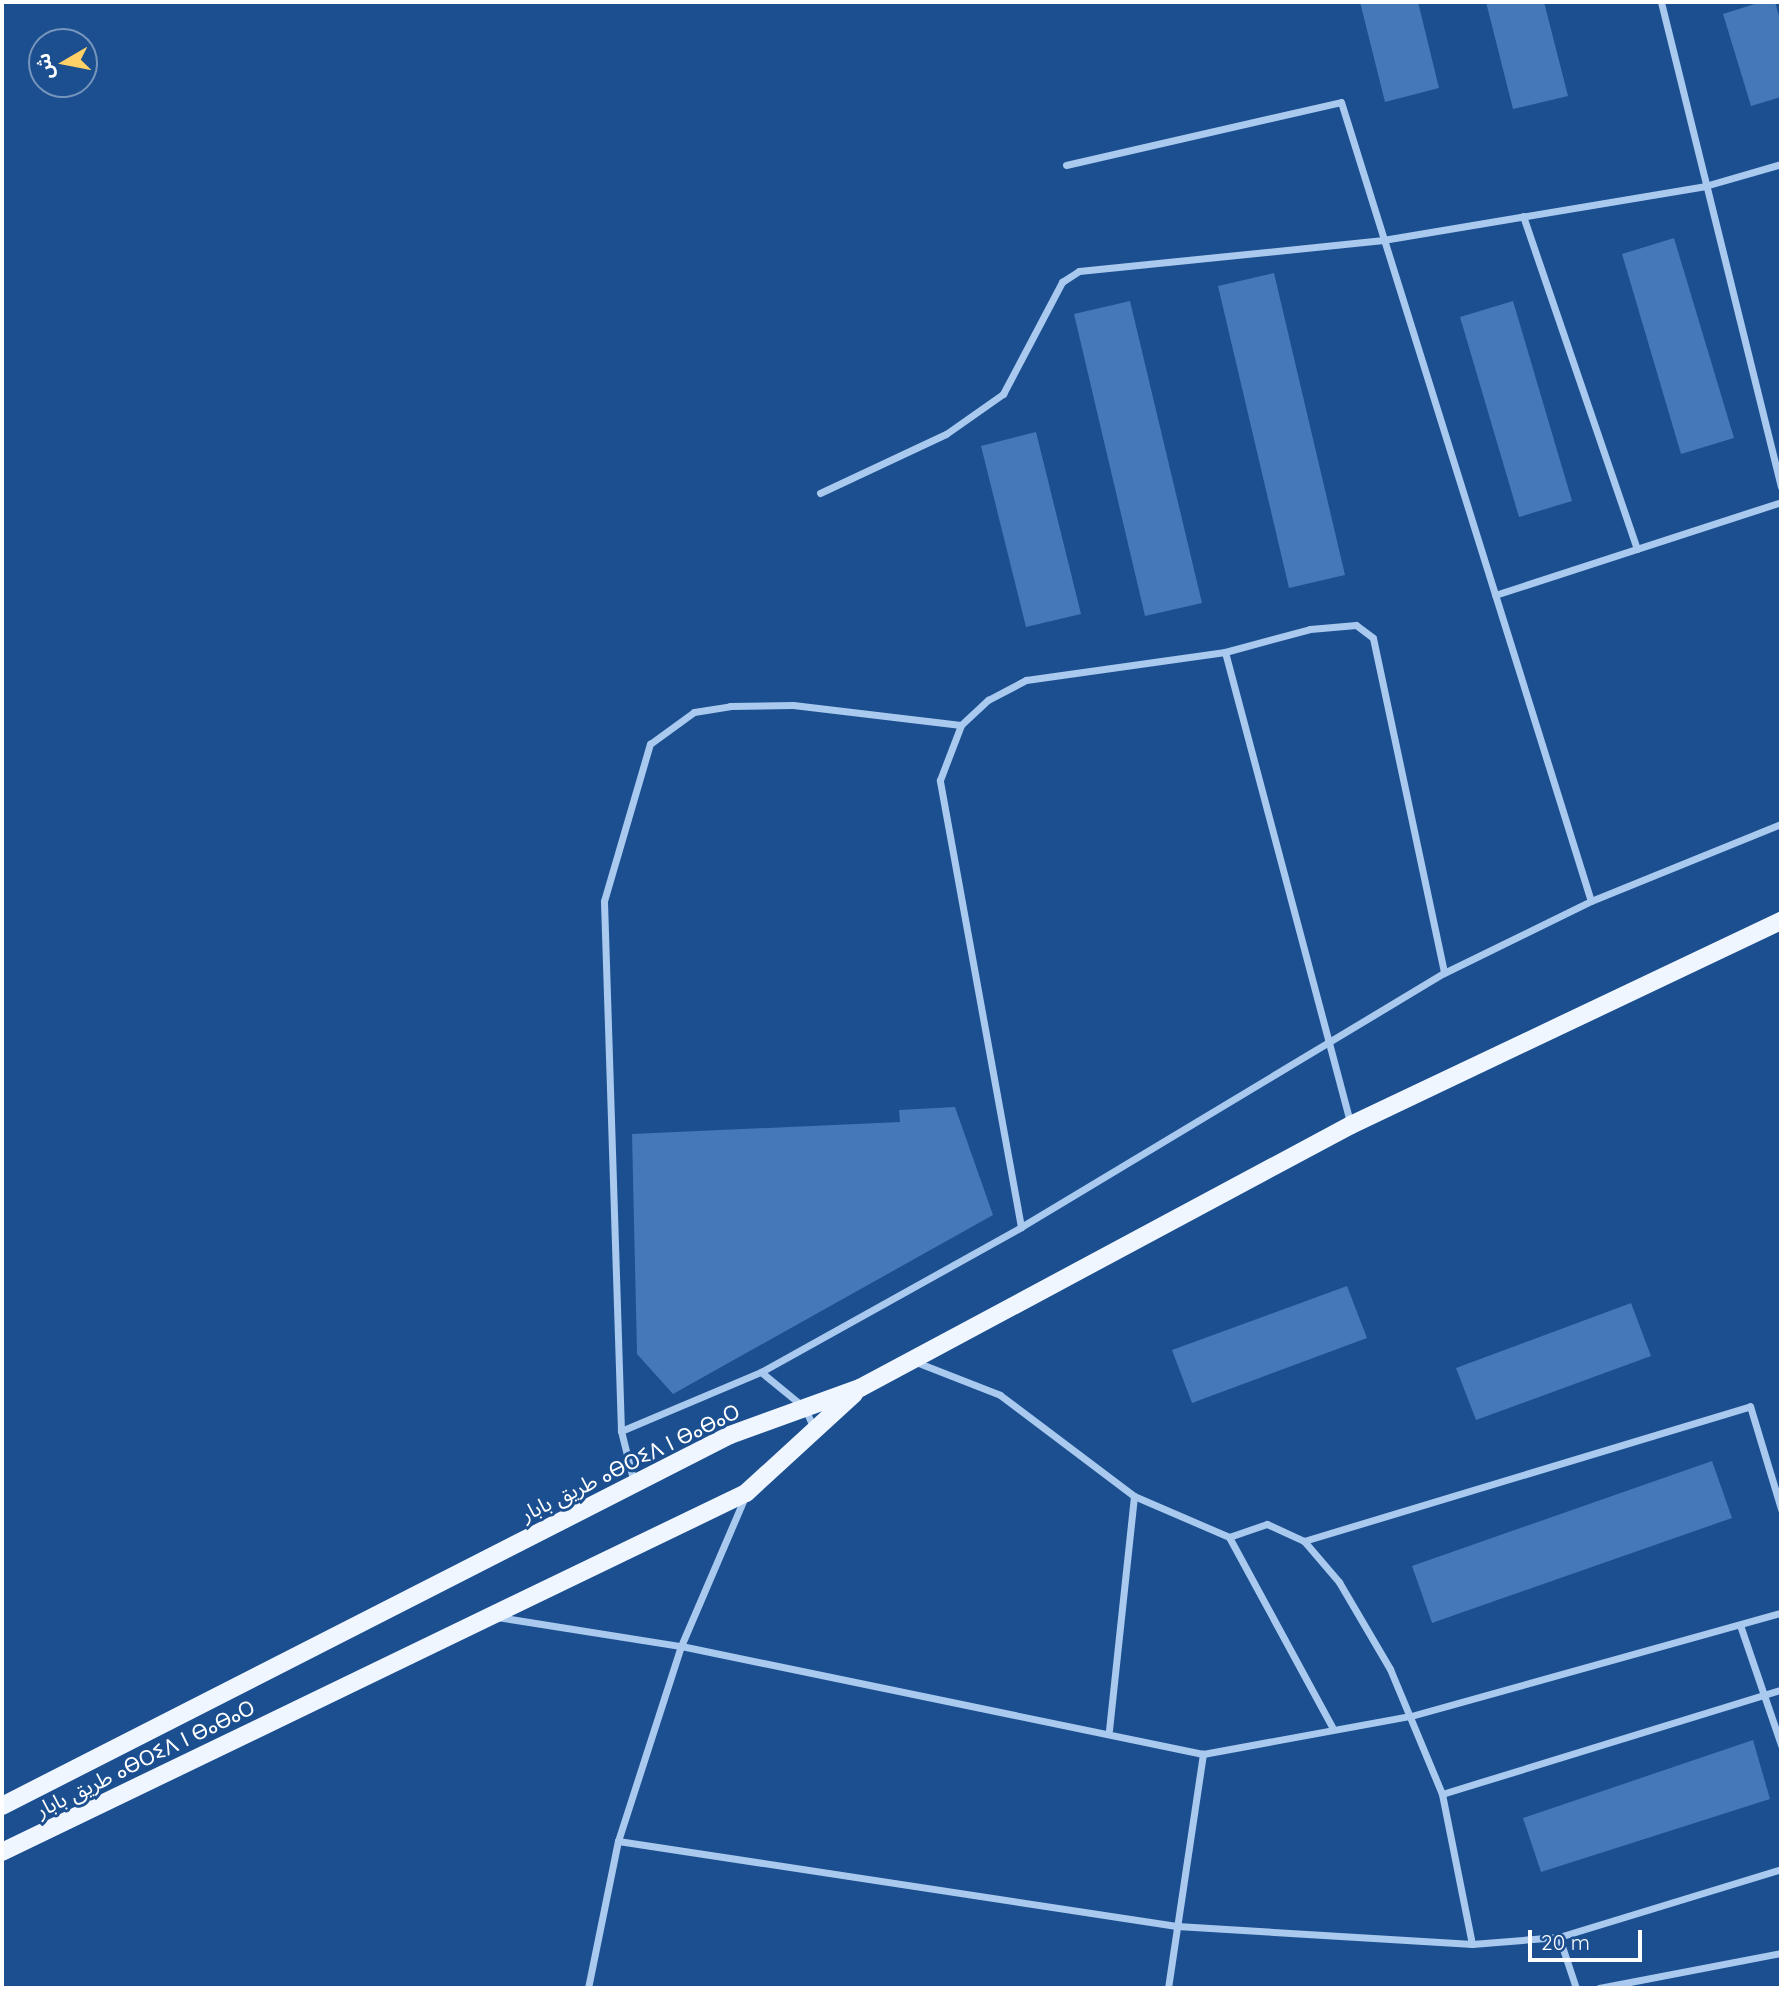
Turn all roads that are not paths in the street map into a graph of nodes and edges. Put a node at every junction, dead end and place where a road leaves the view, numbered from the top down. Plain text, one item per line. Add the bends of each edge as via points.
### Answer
1 (1661, 2) edge
2 (1781, 164) edge
3 (1066, 165) dead end
4 (1705, 186) junction
5 (1523, 216) junction
6 (1383, 240) junction
7 (1781, 486) edge
8 (820, 493) dead end
9 (1781, 502) edge
10 (1637, 549) junction
11 (1495, 595) junction
12 (1225, 652) junction
13 (961, 725) junction
14 (1781, 824) edge
15 (1591, 901) junction
16 (1781, 920) edge
17 (1444, 973) junction
18 (1330, 1045) junction
19 (1351, 1125) junction
20 (1021, 1227) junction
21 (909, 1359) junction
22 (761, 1372) junction
23 (860, 1388) junction
24 (805, 1408) junction
25 (815, 1430) junction
26 (621, 1431) junction
27 (634, 1483) junction
28 (746, 1493) junction
29 (1134, 1496) junction
30 (1781, 1509) edge
31 (1229, 1536) junction
32 (1304, 1541) junction
33 (1781, 1613) edge
34 (491, 1616) junction
35 (1741, 1625) junction
36 (681, 1646) junction
37 (1781, 1690) edge
38 (1767, 1694) junction
39 (1411, 1716) junction
40 (1332, 1727) junction
41 (1109, 1730) junction
42 (1781, 1745) edge
43 (1203, 1754) junction
44 (1441, 1794) junction
45 (2, 1806) edge
46 (618, 1841) junction
47 (2, 1852) edge
48 (1781, 1869) edge
49 (1177, 1926) junction
50 (1559, 1937) junction
51 (1472, 1944) junction
52 (1781, 1953) edge
53 (588, 1988) edge
54 (1168, 1988) edge
55 (1576, 1988) edge
56 (1599, 1988) edge

1 - 4 street
2 - 4 street
3 - 6 street via 1341,102
4 - 5 street
4 - 7 street
5 - 6 street
5 - 10 street
6 - 8 street via 1079,271 1062,282 1003,394 946,433
6 - 11 street
9 - 10 street
10 - 11 street
11 - 15 street
12 - 13 street via 1026,680 988,700
12 - 17 street via 1310,629 1356,625 1373,638
12 - 18 street
13 - 20 street via 940,780 945,828
13 - 26 street via 793,705 730,706 694,712 650,744 604,901
14 - 15 street
15 - 17 street
16 - 19 main road
17 - 18 street
18 - 19 street
18 - 20 street
19 - 21 main road
20 - 22 street
21 - 23 main road
21 - 29 street via 1000,1395
22 - 24 street
22 - 26 street
23 - 24 main road, طريق بابار ⴰⴱⵔⵉⴷ ⵏ ⴱⴰⴱⴰⵔ
23 - 25 main road, طريق بابار ⴰⴱⵔⵉⴷ ⵏ ⴱⴰⴱⴰⵔ
24 - 25 street
24 - 27 main road, طريق بابار ⴰⴱⵔⵉⴷ ⵏ ⴱⴰⴱⴰⵔ via 730,1435
25 - 28 main road, طريق بابار ⴰⴱⵔⵉⴷ ⵏ ⴱⴰⴱⴰⵔ
26 - 27 street
27 - 45 main road, طريق بابار ⴰⴱⵔⵉⴷ ⵏ ⴱⴰⴱⴰⵔ
28 - 34 main road, طريق بابار ⴰⴱⵔⵉⴷ ⵏ ⴱⴰⴱⴰⵔ
28 - 36 street
29 - 31 street
29 - 41 street
30 - 32 street via 1750,1406
31 - 32 street via 1266,1524
31 - 40 street
32 - 39 street via 1339,1582
33 - 35 street
34 - 36 street
34 - 47 main road, طريق بابار ⴰⴱⵔⵉⴷ ⵏ ⴱⴰⴱⴰⵔ
35 - 38 street
35 - 39 street
36 - 41 street
36 - 46 street
37 - 38 street
38 - 42 street
38 - 44 street
39 - 40 street
39 - 44 street
40 - 43 street
41 - 43 street
43 - 49 street
44 - 51 street
46 - 49 street
46 - 53 street
48 - 50 street
49 - 51 street
49 - 54 street
50 - 51 street
50 - 55 street
52 - 56 street

